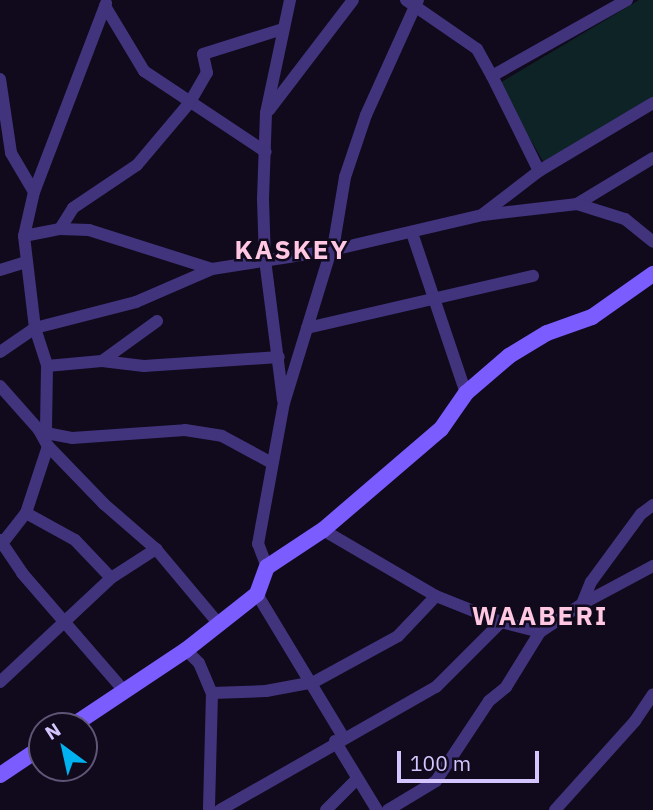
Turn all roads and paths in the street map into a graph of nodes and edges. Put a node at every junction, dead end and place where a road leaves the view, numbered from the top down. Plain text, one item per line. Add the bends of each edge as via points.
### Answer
1 (290, 0) edge
2 (352, 0) edge
3 (627, 0) edge
4 (413, 2) edge
5 (107, 3) edge
6 (282, 29) junction
7 (492, 76) junction
8 (0, 79) edge
9 (190, 102) junction
10 (653, 103) edge
11 (266, 113) junction
12 (266, 152) junction
13 (653, 158) edge
14 (539, 171) junction
15 (34, 192) junction
16 (577, 204) junction
17 (483, 215) junction
18 (60, 229) junction
19 (412, 233) junction
20 (24, 236) junction
21 (653, 242) edge
22 (328, 251) junction
23 (265, 260) junction
24 (27, 262) junction
25 (212, 269) junction
26 (0, 270) edge
27 (653, 274) edge
28 (533, 276) dead end
29 (433, 299) junction
30 (157, 321) dead end
31 (35, 328) junction
32 (307, 328) junction
33 (0, 352) edge
34 (279, 357) junction
35 (102, 360) junction
36 (47, 366) junction
37 (0, 386) edge
38 (466, 393) junction
39 (284, 403) junction
40 (44, 436) junction
41 (270, 462) junction
42 (653, 505) edge
43 (26, 513) junction
44 (323, 530) junction
45 (2, 541) edge
46 (156, 549) junction
47 (653, 566) edge
48 (267, 567) junction
49 (111, 578) junction
50 (257, 594) junction
51 (436, 596) junction
52 (582, 604) junction
53 (67, 622) junction
54 (500, 622) junction
55 (218, 623) junction
56 (540, 632) junction
57 (186, 649) junction
58 (0, 682) edge
59 (314, 682) junction
60 (125, 692) junction
61 (212, 693) junction
62 (653, 694) edge
63 (94, 712) edge
64 (340, 740) junction
65 (28, 756) edge
66 (0, 775) edge
67 (356, 780) junction
68 (209, 810) edge
69 (220, 810) edge
70 (326, 810) edge
71 (377, 810) edge
72 (388, 810) edge
73 (555, 810) edge

1 - 6 street
2 - 11 street
3 - 7 street
4 - 7 street via 477,49
4 - 22 street via 366,115
5 - 9 street via 144,71
5 - 15 street
6 - 9 street via 203,54 200,59 207,73
6 - 11 street
7 - 14 street
8 - 15 street via 11,153
9 - 12 street
9 - 18 street via 137,165 73,208
10 - 14 street
11 - 12 street
12 - 23 street
13 - 16 street
14 - 17 street
15 - 20 street
16 - 17 street
16 - 21 street via 625,219
17 - 19 street
18 - 20 street
18 - 25 street via 89,230
19 - 22 street
19 - 29 street
20 - 24 street
22 - 23 street
22 - 32 street
23 - 25 street
23 - 34 street
24 - 26 street
24 - 31 street
25 - 31 street via 136,302
27 - 38 main road via 592,317 547,333 509,356
28 - 29 street
29 - 32 street
29 - 38 street
30 - 35 street
31 - 33 street
31 - 36 street
32 - 39 street
34 - 35 street via 144,366
34 - 39 street
35 - 36 street
36 - 40 street
37 - 40 street
38 - 44 main road via 441,429
39 - 41 street
40 - 41 street via 185,430 222,436
40 - 43 street
40 - 46 street
41 - 48 street via 258,544
42 - 52 street via 641,514 591,582
43 - 45 street
43 - 49 street via 75,540
44 - 48 main road
44 - 51 street
45 - 53 street via 22,573
46 - 49 street
46 - 55 street
47 - 52 street
48 - 50 main road
49 - 53 street
50 - 55 main road
50 - 59 street
51 - 54 street
51 - 59 street via 398,636
52 - 56 street
53 - 58 street
53 - 60 street
54 - 56 street
54 - 64 street via 436,687
55 - 57 main road
56 - 72 street via 506,687 489,701 436,781
57 - 60 main road
57 - 61 street via 200,663
59 - 61 street via 266,691
59 - 64 street
60 - 63 main road
61 - 68 street
62 - 73 street via 635,721
64 - 67 street
64 - 69 street
65 - 66 main road
67 - 70 street
67 - 71 street

